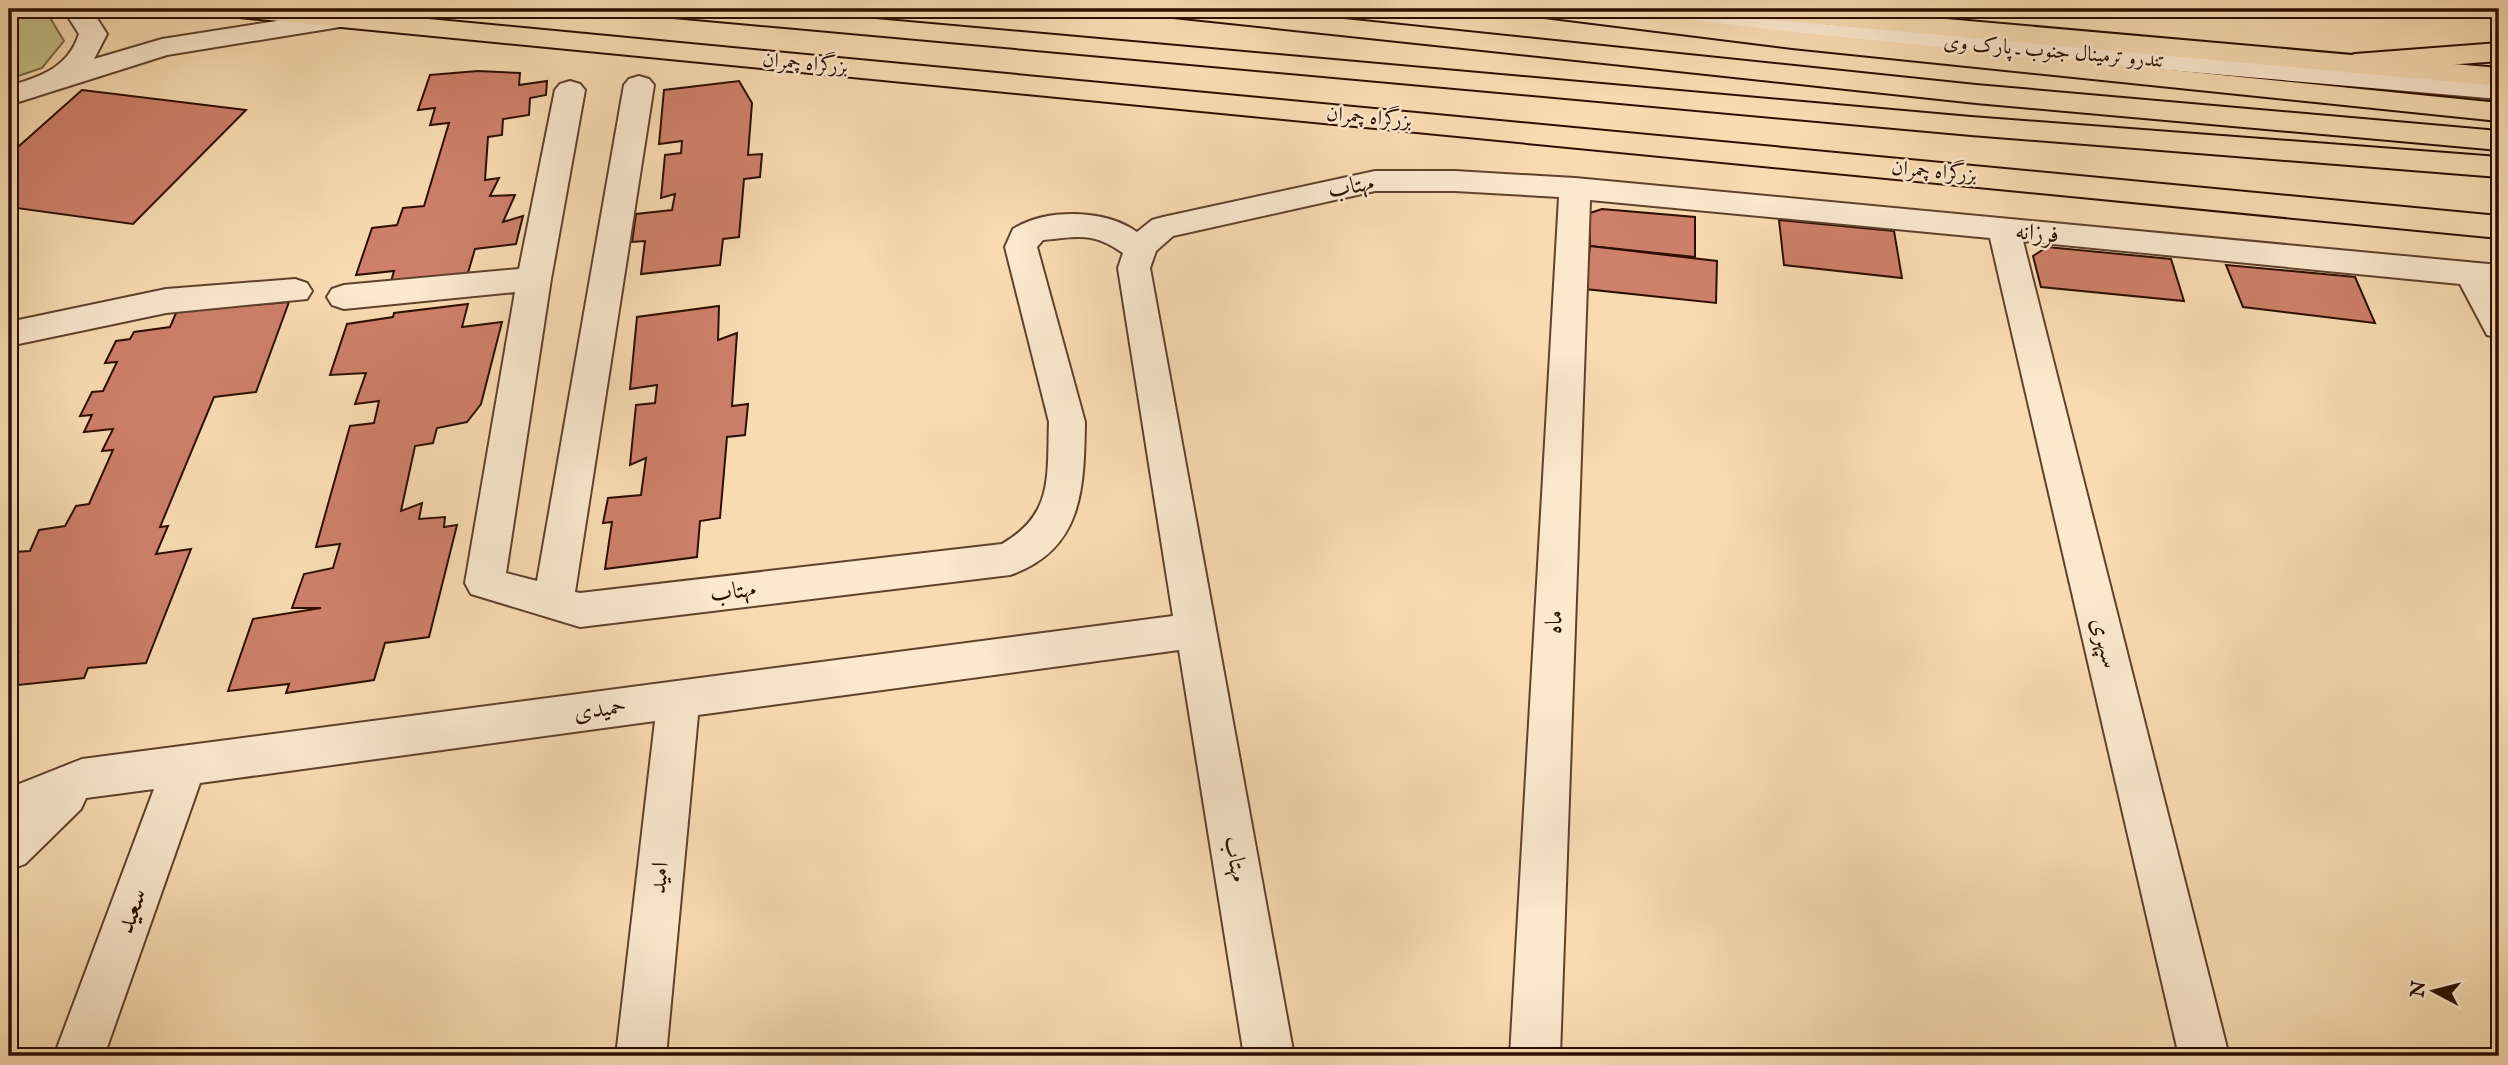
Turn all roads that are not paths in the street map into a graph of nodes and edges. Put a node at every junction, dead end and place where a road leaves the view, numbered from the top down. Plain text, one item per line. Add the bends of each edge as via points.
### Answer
1 (77, 9) edge
2 (239, 9) edge
3 (673, 9) edge
4 (1173, 9) edge
5 (1544, 9) edge
6 (1610, 9) edge
7 (1743, 9) edge
8 (340, 19) junction
9 (2499, 52) edge
10 (2350, 63) junction
11 (2499, 77) edge
12 (61, 78) junction
13 (639, 85) dead end
14 (570, 90) dead end
15 (2499, 90) edge
16 (9, 96) edge
17 (2499, 112) edge
18 (1506, 131) junction
19 (2499, 141) edge
20 (2499, 167) edge
21 (1575, 188) junction
22 (2499, 192) edge
23 (2499, 227) edge
24 (2004, 230) junction
25 (1139, 248) junction
26 (2485, 275) edge
27 (534, 279) junction
28 (295, 291) dead end
29 (344, 297) dead end
30 (2499, 326) edge
31 (9, 334) edge
32 (553, 602) junction
33 (1197, 630) junction
34 (679, 699) junction
35 (185, 765) junction
36 (82, 779) junction
37 (9, 809) edge
38 (9, 849) edge
39 (79, 1056) edge
40 (641, 1056) edge
41 (1269, 1056) edge
42 (1535, 1056) edge
43 (2204, 1056) edge

1 - 12 street via 93,34 81,60
2 - 8 main road, بزرگراه چمران
3 - 20 main road, بزرگراه چمران via 1971,126
4 - 19 main road via 1976,94
5 - 17 main road via 1792,40
6 - 15 street, تندرو ترمینال جنوب ـ پارک وی via 1877,37
7 - 10 main road
8 - 12 street via 186,41
8 - 18 main road, بزرگراه چمران
9 - 10 main road
10 - 11 main road
12 - 16 street
13 - 32 street
14 - 27 street, مهتاب
18 - 22 main road via 1699,131
18 - 23 main road, بزرگراه چمران
21 - 24 street, فرزانه
21 - 25 street, مهتاب via 1375,181 1163,228
21 - 42 street, ماه
24 - 26 street, فرزانه
24 - 43 street, سپهری
25 - 32 street, مهتاب via 1115,232 1091,225 1035,230 1024,237 1021,247 1066,422 1066,448 1058,510 1042,538 1010,559 580,610
25 - 33 street, مهتاب via 1134,268
26 - 30 street
27 - 29 street
27 - 32 street, مهتاب via 485,583
28 - 31 street via 166,301
33 - 34 street, حمیدی
33 - 41 street, مهتاب
34 - 35 street, حمیدی
34 - 40 street, امید
35 - 36 street, حمیدی
35 - 39 street, سعید
36 - 37 street, حمیدی
36 - 38 street

